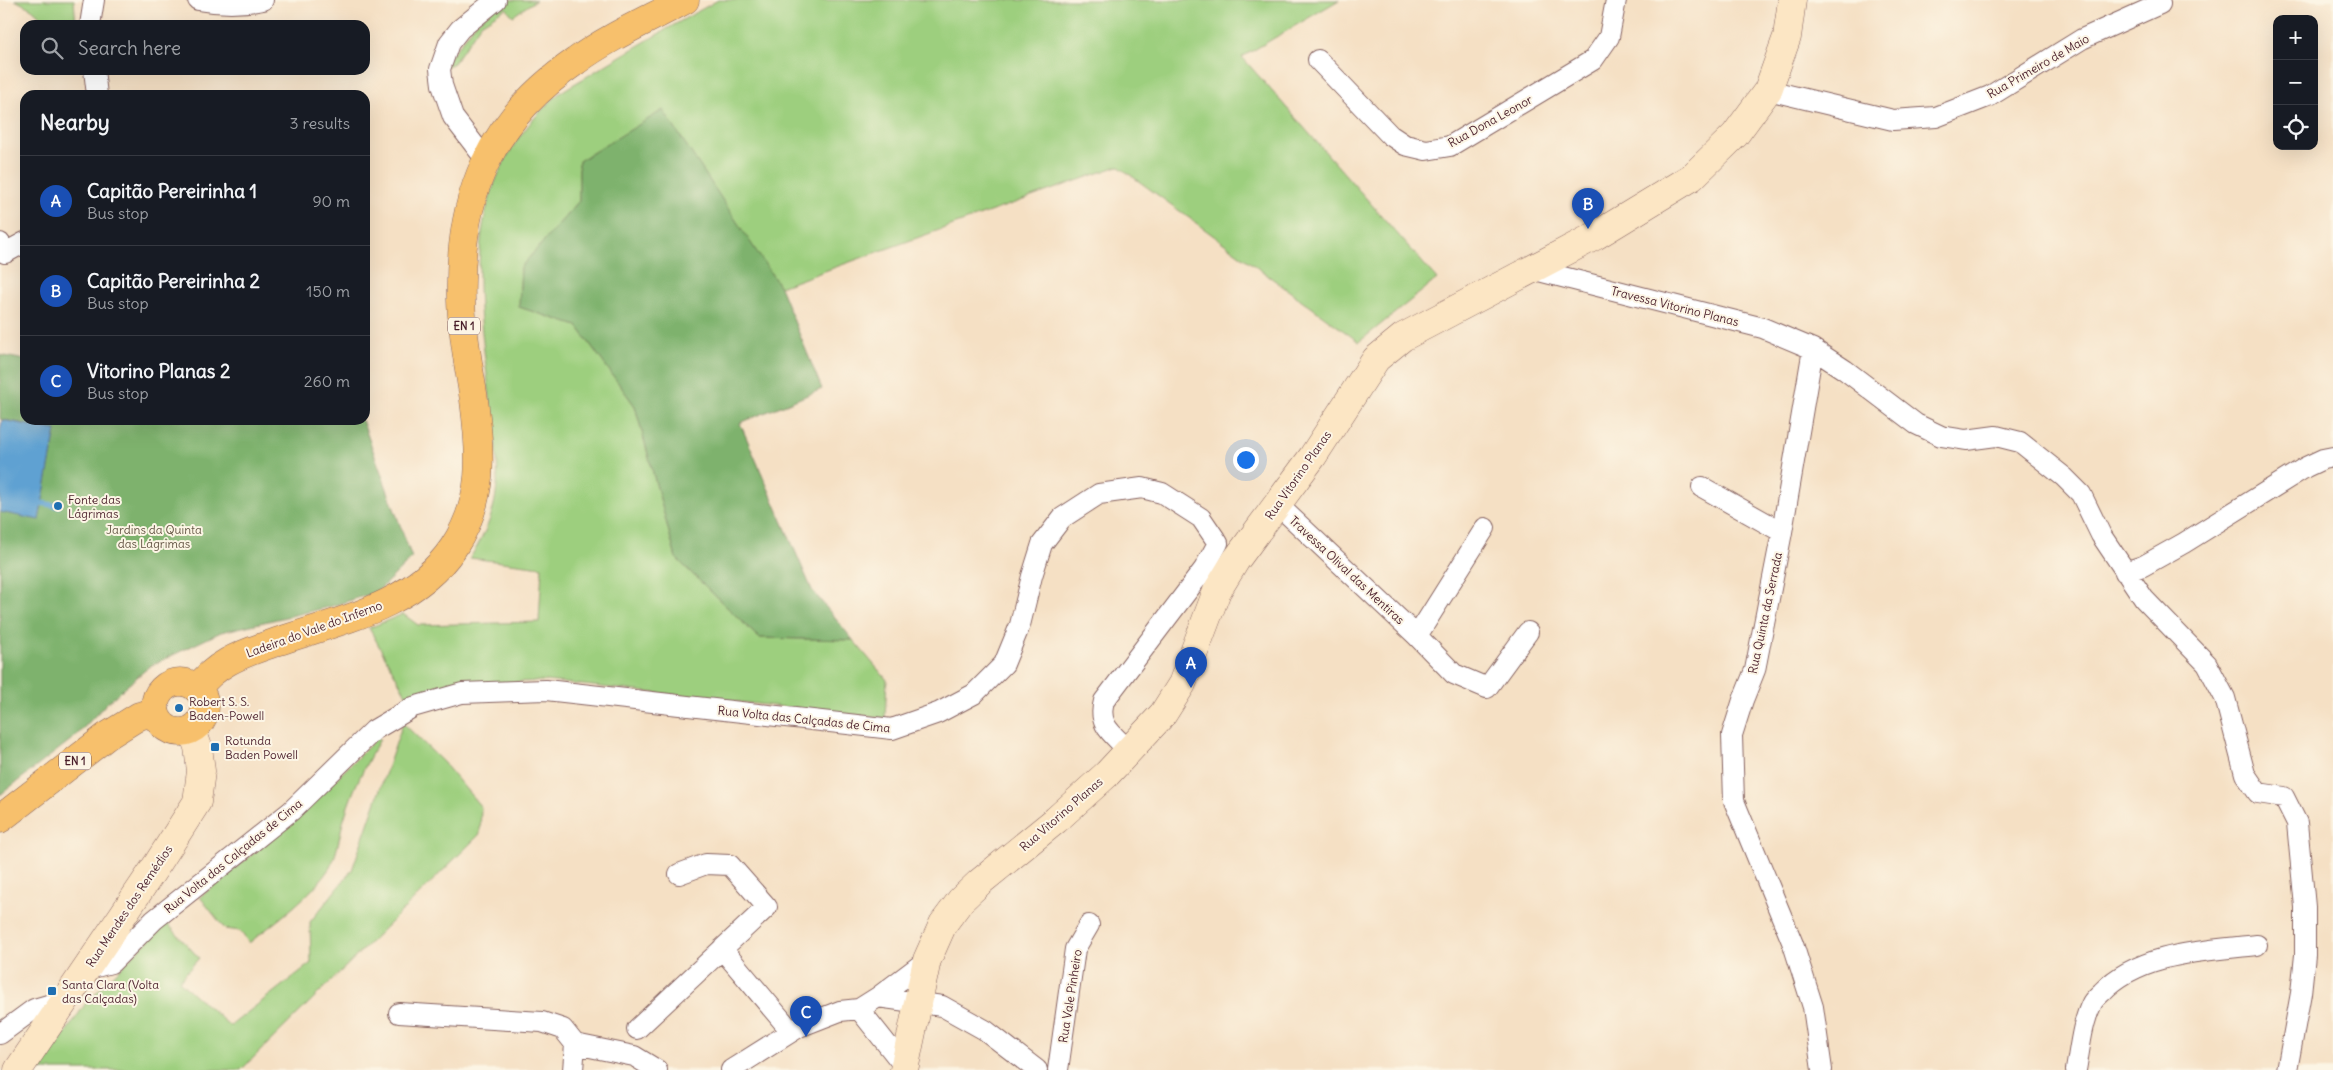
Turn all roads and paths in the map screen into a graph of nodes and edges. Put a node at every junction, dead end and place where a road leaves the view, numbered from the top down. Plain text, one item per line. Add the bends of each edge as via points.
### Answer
1 (94, 0) edge
2 (198, 0) edge
3 (263, 0) edge
4 (496, 0) edge
5 (685, 0) edge
6 (1616, 0) edge
7 (1792, 0) edge
8 (2160, 4) dead end
9 (91, 20) edge
10 (1318, 60) dead end
11 (95, 75) edge
12 (96, 90) edge
13 (1768, 90) junction
14 (486, 160) junction
15 (0, 242) edge
16 (20, 244) edge
17 (1534, 270) junction
18 (1813, 349) junction
19 (2333, 458) edge
20 (1702, 486) dead end
21 (1278, 504) junction
22 (1485, 528) dead end
23 (1782, 532) junction
24 (2125, 572) junction
25 (1528, 632) dead end
26 (1418, 636) junction
27 (197, 689) junction
28 (155, 712) junction
29 (192, 730) junction
30 (1129, 751) junction
31 (0, 819) edge
32 (679, 874) dead end
33 (1089, 925) dead end
34 (2257, 945) dead end
35 (722, 950) junction
36 (927, 960) junction
37 (85, 970) junction
38 (878, 997) junction
39 (65, 1000) junction
40 (859, 1009) junction
41 (917, 1009) junction
42 (399, 1013) dead end
43 (637, 1029) dead end
44 (791, 1031) junction
45 (0, 1034) edge
46 (576, 1044) junction
47 (905, 1068) edge
48 (18, 1070) edge
49 (573, 1070) edge
50 (657, 1070) edge
51 (731, 1070) edge
52 (1037, 1070) edge
53 (1058, 1070) edge
54 (1822, 1070) edge
55 (2076, 1070) edge
56 (2287, 1070) edge

1 - 9 street
2 - 3 street via 213,3
4 - 14 street via 460,29 449,43 440,69 453,117
5 - 14 main road, Ladeira do Vale do Inferno / EN 1 via 578,59 542,86 511,120
6 - 10 street, Rua Dona Leonor via 1609,37 1593,60 1450,146 1426,150 1405,145 1390,135
7 - 13 street, Rua Vitorino Planas via 1787,37
8 - 13 street, Rua Primeiro de Maio via 2082,39 1990,96 1936,117 1893,120
11 - 12 street
13 - 17 street, Rua Vitorino Planas via 1735,135 1692,177
14 - 27 main road, Ladeira do Vale do Inferno / EN 1 via 469,201 462,243 461,302 480,448 478,491 468,522 452,549 435,568 399,597 361,614 243,654 211,673
15 - 16 street via 5,252
17 - 18 street, Travessa Vitorino Planas via 1763,328
17 - 21 street, Rua Vitorino Planas via 1403,337 1376,359 1314,456
18 - 23 street, Rua Quinta da Serrada
18 - 24 street, Travessa Vitorino Planas via 1916,424 1941,436 1966,440 1996,436 2020,442 2081,494 2101,535
19 - 24 street via 2306,467 2184,543 2143,566
20 - 23 street
21 - 26 street, Travessa Olival das Mentiras
21 - 30 street, Rua Vitorino Planas via 1216,591 1182,684 1162,714
22 - 26 street
23 - 54 street, Rua Quinta da Serrada via 1755,670 1732,735 1734,800 1794,944 1813,1007
24 - 56 street, Travessa Vitorino Planas via 2144,599 2207,664 2225,698 2245,774 2258,793 2284,797 2297,823 2306,907 2305,955
25 - 26 street, Travessa Olival das Mentiras via 1487,688 1454,674
27 - 28 main road via 183,682 168,684 155,700
27 - 29 main road via 204,699 204,713
28 - 29 main road via 161,725 168,730
28 - 31 main road, EN 1 via 139,716 107,736
29 - 37 street, Rua Mendes dos Remédios via 201,771 197,802
30 - 36 street, Rua Vitorino Planas via 1056,820 961,900 943,924
30 - 37 street, Rua Volta das Calçadas de Cima via 1105,725 1101,714 1104,701 1204,570 1218,543 1201,518 1162,493 1142,488 1099,494 1062,518 1042,544 1020,625 1004,664 974,694 938,713 892,729 546,690 462,693 412,707 374,730 291,811 154,920 111,963
32 - 35 street via 706,864 730,865 767,907
33 - 53 street, Rua Vale Pinheiro via 1075,949
34 - 55 street via 2181,954 2114,979 2093,1002
35 - 43 street
35 - 44 street
36 - 38 street, Rua Vitorino Planas
36 - 41 street, Rua Vitorino Planas
37 - 39 street, Rua Mendes dos Remédios
38 - 40 street, Rua Vitorino Planas
38 - 41 street
39 - 45 street via 34,1009
39 - 48 street, Rua Mendes dos Remédios
40 - 41 street
40 - 44 street, Rua Vitorino Planas via 840,1011
40 - 47 street
41 - 47 street, Rua Vitorino Planas
41 - 52 street via 964,1019 985,1030
42 - 46 street via 542,1022 563,1029
44 - 51 street, Rua Vitorino Planas
46 - 49 street
46 - 50 street via 634,1056

